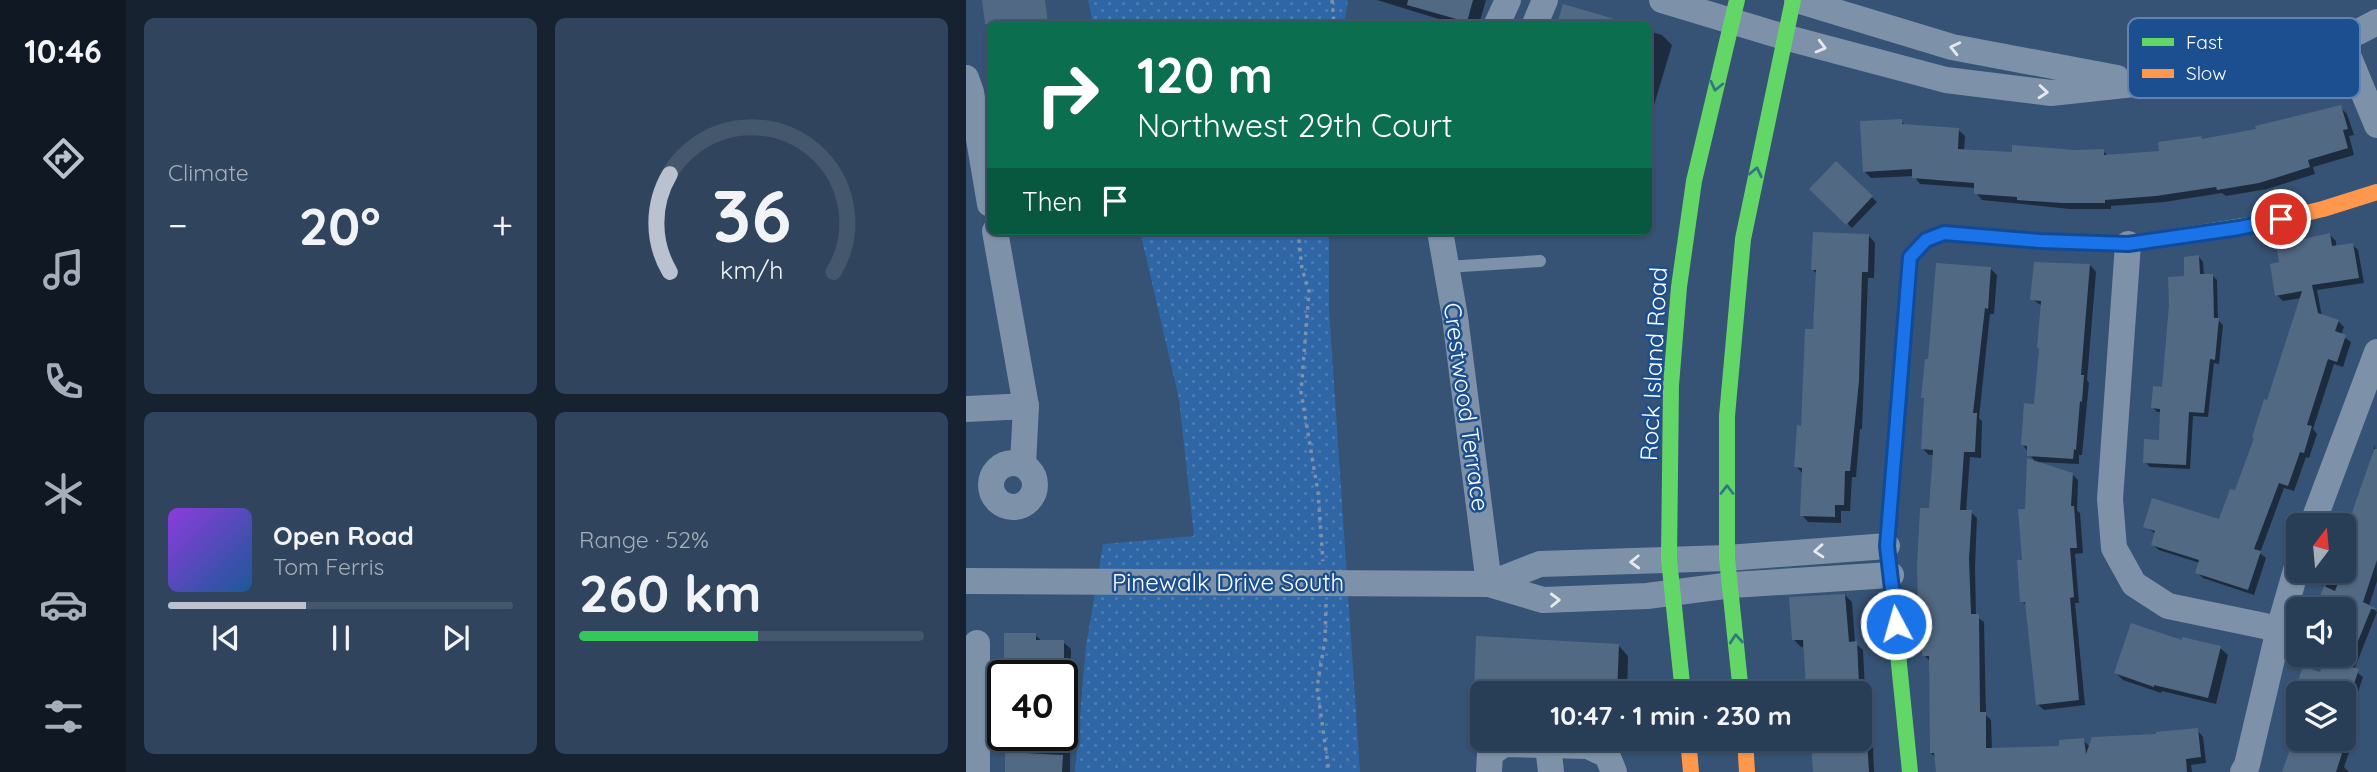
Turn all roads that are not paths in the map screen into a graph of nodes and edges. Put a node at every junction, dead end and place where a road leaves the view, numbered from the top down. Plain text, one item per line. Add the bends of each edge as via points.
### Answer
1 (1508, 0) edge
2 (1545, 0) edge
3 (1662, 0) edge
4 (1795, 0) edge
5 (1735, 10) edge
6 (1498, 21) edge
7 (1536, 21) edge
8 (2360, 35) edge
9 (1784, 37) junction
10 (2360, 40) edge
11 (966, 78) edge
12 (2128, 80) edge
13 (2377, 80) edge
14 (2128, 85) edge
15 (2377, 125) edge
16 (987, 186) edge
17 (2377, 192) edge
18 (996, 235) edge
19 (1441, 235) edge
20 (2128, 244) junction
21 (1540, 261) dead end
22 (1446, 267) junction
23 (2377, 352) edge
24 (1026, 406) junction
25 (966, 409) edge
26 (1023, 465) dead end
27 (2317, 513) edge
28 (1887, 546) junction
29 (1727, 558) junction
30 (1669, 559) junction
31 (1891, 575) junction
32 (966, 581) edge
33 (2292, 583) edge
34 (1489, 584) junction
35 (1732, 585) junction
36 (1674, 593) junction
37 (2279, 629) junction
38 (977, 643) dead end
39 (1682, 681) edge
40 (1740, 681) edge
41 (971, 731) edge
42 (1494, 751) edge
43 (1549, 751) edge
44 (1599, 751) edge
45 (1689, 751) edge
46 (1746, 751) edge
47 (977, 772) edge
48 (1489, 772) edge
49 (1551, 772) edge
50 (1614, 772) edge
51 (1691, 772) edge
52 (1747, 772) edge
53 (1910, 772) edge
54 (2243, 772) edge

1 - 6 street
2 - 7 street
3 - 5 street
4 - 9 main road
12 -> 4 street via 1952,47
5 - 9 street
5 -> 30 main road, Rock Island Road via 1694,181 1679,287 1671,385
8 - 13 street
9 -> 14 street via 1946,80 2051,93
29 -> 9 main road via 1727,416 1743,239
10 - 15 street
11 - 16 street
17 - 20 main road via 2239,228
18 - 24 street
19 - 22 street, Crestwood Terrace
20 - 28 main road via 1944,233 1926,240 1910,257
20 - 37 street via 2110,499 2114,548 2134,584 2168,606
21 - 22 lane
22 - 34 street, Crestwood Terrace
23 - 27 street
24 - 25 street
24 - 26 street
28 -> 29 street, Pinewalk Drive South
28 - 31 main road
29 - 30 street, Pinewalk Drive South
29 - 35 main road
30 -> 34 street, Pinewalk Drive South via 1540,564
30 - 36 main road, Rock Island Road
31 - 35 street, Pinewalk Drive South
31 - 53 main road
32 - 34 street, Pinewalk Drive South
33 - 37 street
34 -> 36 street, Pinewalk Drive South via 1543,600
35 - 36 street, Pinewalk Drive South
40 -> 35 main road
36 - 39 main road, Rock Island Road
37 - 54 street
38 - 41 street
41 - 47 street
42 - 48 street
43 - 49 street
44 - 50 street via 1607,755
45 - 51 main road
46 - 52 main road

